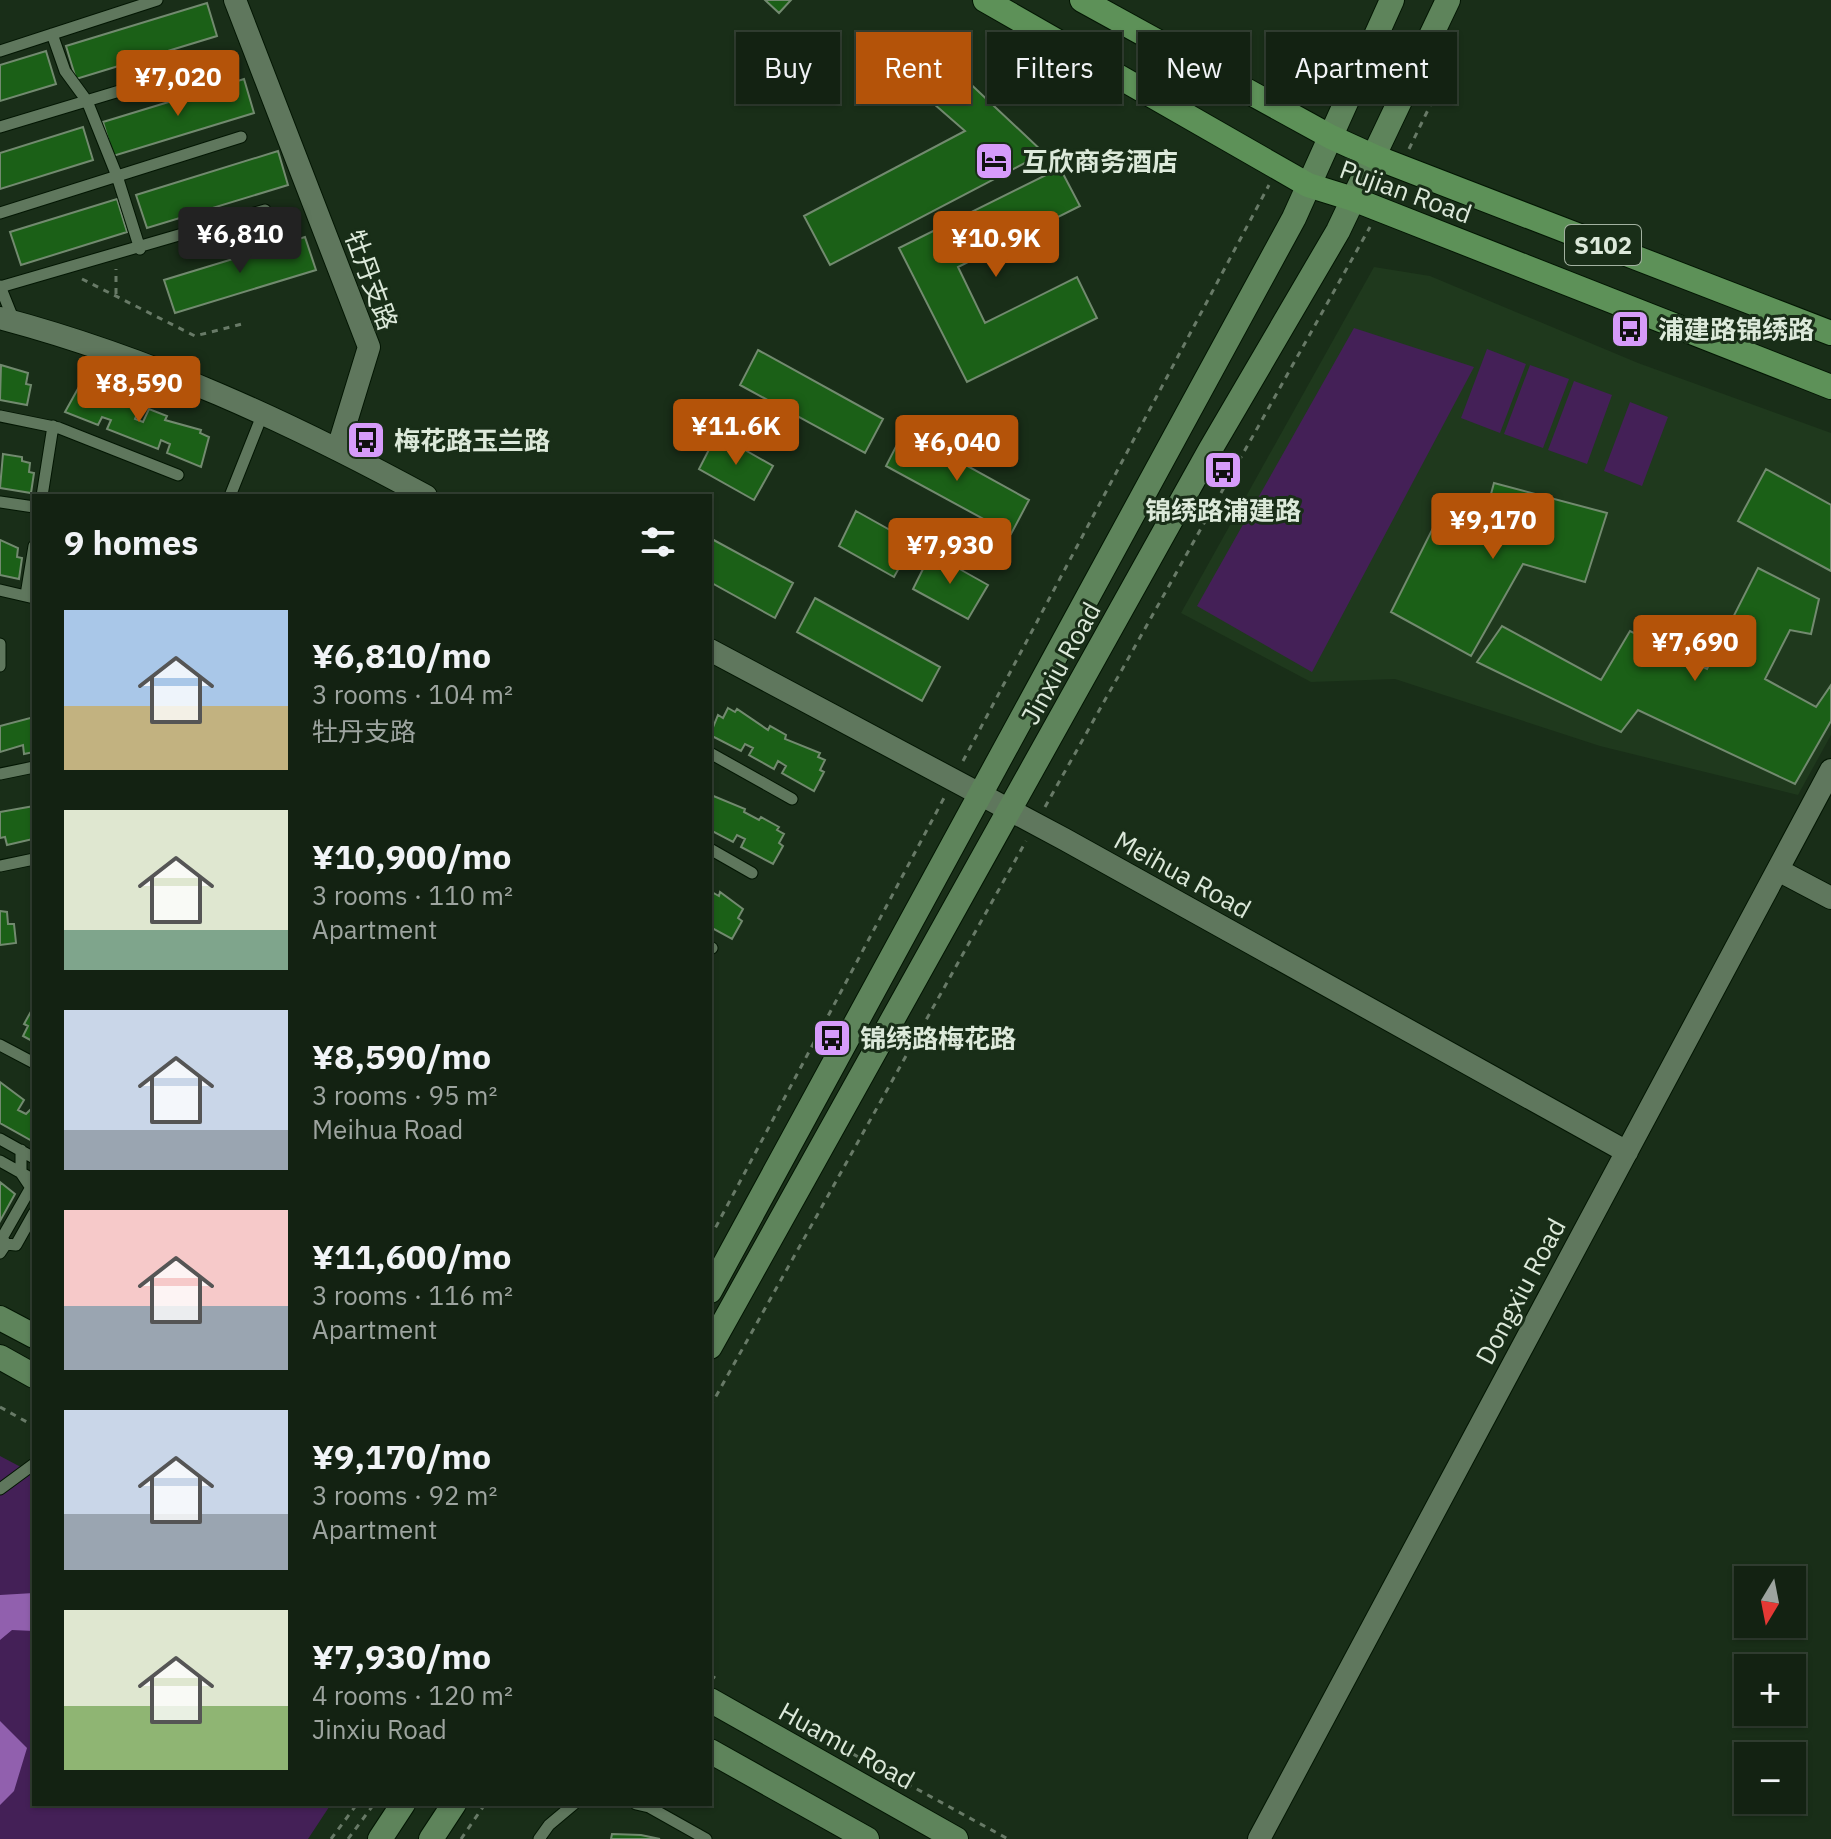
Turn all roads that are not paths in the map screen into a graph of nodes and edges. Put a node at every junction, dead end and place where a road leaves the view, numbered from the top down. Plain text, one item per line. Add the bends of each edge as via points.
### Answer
1 (157, 0) edge
2 (235, 0) edge
3 (985, 0) edge
4 (1082, 0) edge
5 (1392, 0) edge
6 (1448, 0) edge
7 (52, 34) junction
8 (0, 51) edge
9 (209, 64) dead end
10 (87, 101) junction
11 (0, 127) edge
12 (241, 137) dead end
13 (1331, 137) junction
14 (1375, 157) junction
15 (117, 176) junction
16 (1308, 185) junction
17 (1353, 199) junction
18 (265, 210) dead end
19 (0, 213) edge
20 (140, 249) junction
21 (0, 287) edge
22 (7, 320) edge
23 (1831, 333) edge
24 (1831, 387) edge
25 (264, 413) junction
26 (0, 416) edge
27 (53, 426) junction
28 (338, 448) junction
29 (178, 475) dead end
30 (42, 494) edge
31 (231, 494) edge
32 (422, 494) edge
33 (0, 502) edge
34 (32, 507) edge
35 (32, 571) edge
36 (0, 590) edge
37 (30, 596) edge
38 (0, 644) edge
39 (712, 651) edge
40 (0, 666) edge
41 (712, 754) edge
42 (32, 767) edge
43 (1831, 770) edge
44 (0, 774) edge
45 (978, 794) junction
46 (792, 799) dead end
47 (1010, 811) junction
48 (712, 850) edge
49 (32, 859) edge
50 (0, 866) edge
51 (1778, 870) junction
52 (752, 873) dead end
53 (1831, 898) edge
54 (0, 1045) edge
55 (32, 1062) edge
56 (0, 1139) edge
57 (21, 1150) junction
58 (1627, 1152) junction
59 (32, 1157) edge
60 (0, 1161) edge
61 (21, 1173) junction
62 (32, 1186) edge
63 (32, 1189) edge
64 (32, 1217) edge
65 (3, 1249) edge
66 (712, 1287) edge
67 (0, 1318) edge
68 (32, 1335) edge
69 (712, 1343) edge
70 (0, 1357) edge
71 (32, 1375) edge
72 (32, 1465) edge
73 (0, 1489) edge
74 (717, 1691) edge
75 (712, 1752) edge
76 (402, 1806) edge
77 (453, 1806) edge
78 (572, 1806) edge
79 (645, 1806) edge
80 (380, 1839) edge
81 (431, 1839) edge
82 (539, 1839) edge
83 (706, 1839) edge
84 (867, 1839) edge
85 (956, 1839) edge
86 (1259, 1839) edge

1 - 7 lane
2 - 28 street, 牡丹支路 via 369,347
3 - 16 main road, Pujian Road / S102
4 - 13 main road, Pujian Road / S102
5 - 13 main road, Jinxiu Road
6 - 14 main road, Jinxiu Road
7 - 8 lane
7 - 10 lane via 65,71
9 - 10 lane
10 - 11 lane
10 - 15 lane
12 - 15 lane
13 - 14 main road, Pujian Road / S102
13 - 16 main road, Jinxiu Road
14 - 17 main road, Jinxiu Road
14 - 23 main road, Pujian Road / S102
15 - 19 lane
15 - 20 lane
16 - 17 main road, Pujian Road / S102
16 - 45 main road, Jinxiu Road
17 - 24 main road, Pujian Road / S102
17 - 47 main road, Jinxiu Road
18 - 20 lane
20 - 21 lane
21 - 22 lane
22 - 25 street via 158,368
25 - 28 street
25 - 31 lane
26 - 27 lane
27 - 29 lane
27 - 30 lane
28 - 32 street
33 - 34 lane
35 - 37 lane
36 - 37 lane
38 - 40 lane
39 - 45 street, Meihua Road
41 - 46 lane
42 - 44 lane
43 - 51 street, Dongxiu Road
45 - 47 street, Meihua Road
45 - 66 main road, Jinxiu Road
47 - 58 street, Meihua Road
47 - 69 main road, Jinxiu Road
48 - 52 lane
49 - 50 lane
51 - 53 street
51 - 58 street, Dongxiu Road
54 - 55 lane
56 - 57 lane
57 - 59 lane
57 - 61 lane
58 - 86 street, Dongxiu Road
60 - 61 lane
61 - 62 lane
63 - 65 lane via 2,1238
64 - 65 lane via 16,1245
67 - 68 main road
70 - 71 main road
72 - 73 lane
74 - 85 main road, Huamu Road
75 - 84 main road
76 - 80 main road
77 - 81 main road
78 - 82 lane
79 - 83 lane

